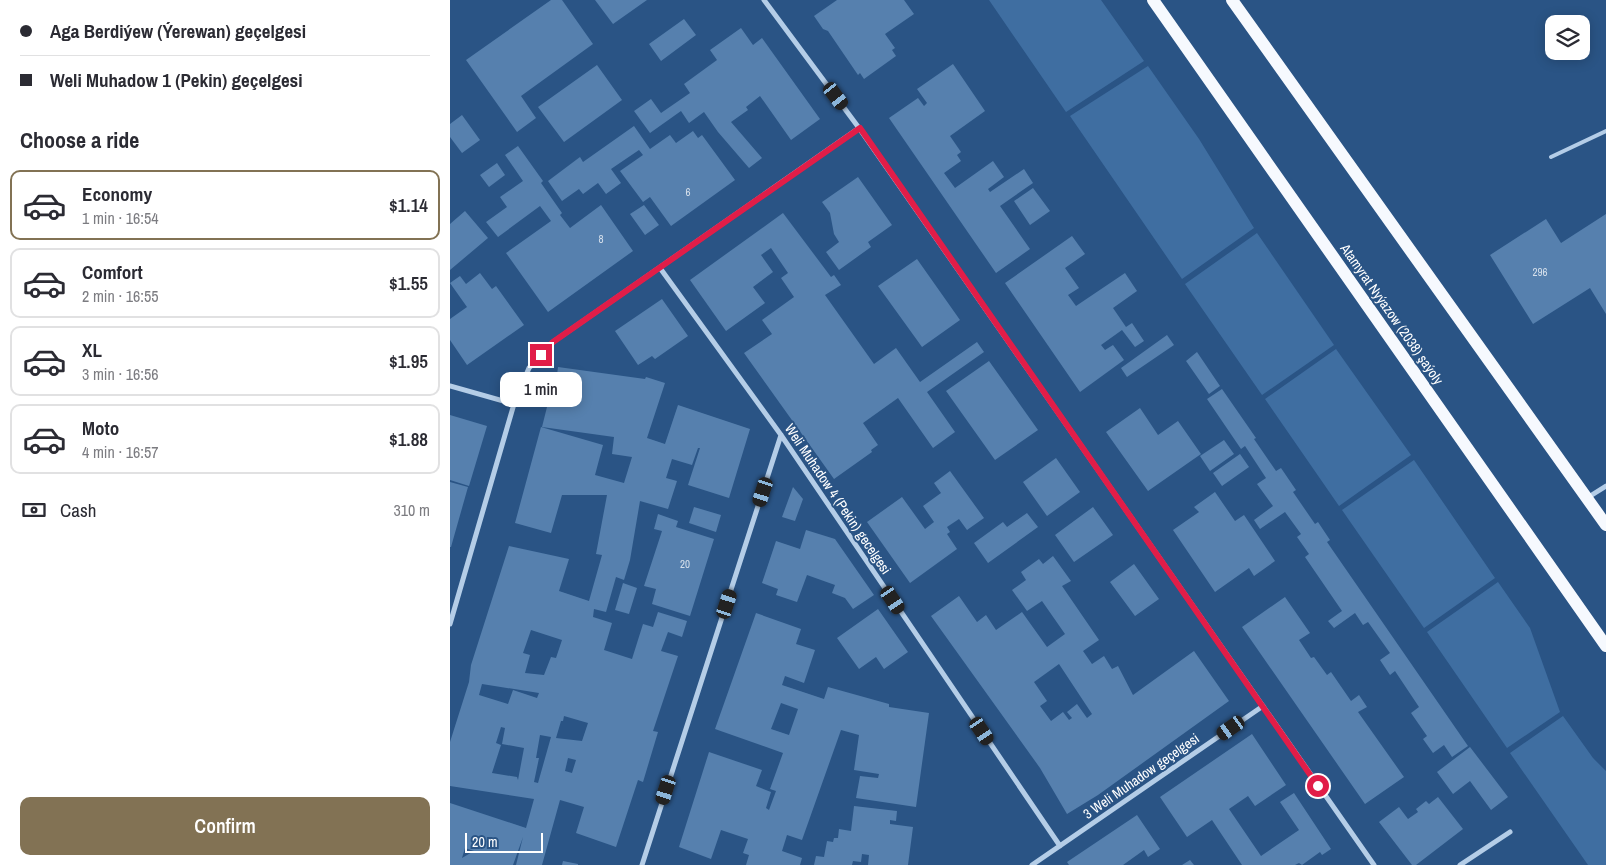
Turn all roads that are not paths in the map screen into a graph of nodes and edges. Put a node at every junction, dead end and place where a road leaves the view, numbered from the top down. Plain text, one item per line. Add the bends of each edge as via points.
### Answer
1 (764, 0) edge
2 (1153, 0) edge
3 (1232, 0) edge
4 (860, 128) junction
5 (1606, 131) edge
6 (1551, 157) dead end
7 (660, 268) junction
8 (450, 386) edge
9 (514, 404) junction
10 (781, 436) junction
11 (1606, 486) edge
12 (1587, 498) junction
13 (1606, 525) edge
14 (450, 624) edge
15 (1606, 646) edge
16 (1262, 706) junction
17 (1510, 832) dead end
18 (1060, 846) junction
19 (642, 865) edge
20 (1032, 865) edge
21 (1374, 865) edge
22 (1460, 865) edge

1 - 4 street
2 - 15 main road, Atamyrat Nyýazow (2038) şaýoly
3 - 12 main road
4 - 7 street
4 - 16 street
5 - 6 lane
7 - 9 street via 553,342 529,368
7 - 10 street, Weli Muhadow 4 (Pekin) gecelgesi
8 - 9 street
9 - 14 street
10 - 18 street, Weli Muhadow 4 (Pekin) gecelgesi
10 - 19 street
11 - 12 street
12 - 13 main road
16 - 18 street, 3 Weli Muhadow geçelgesi
16 - 21 street
17 - 22 street
18 - 20 street, 3 Weli Muhadow geçelgesi

